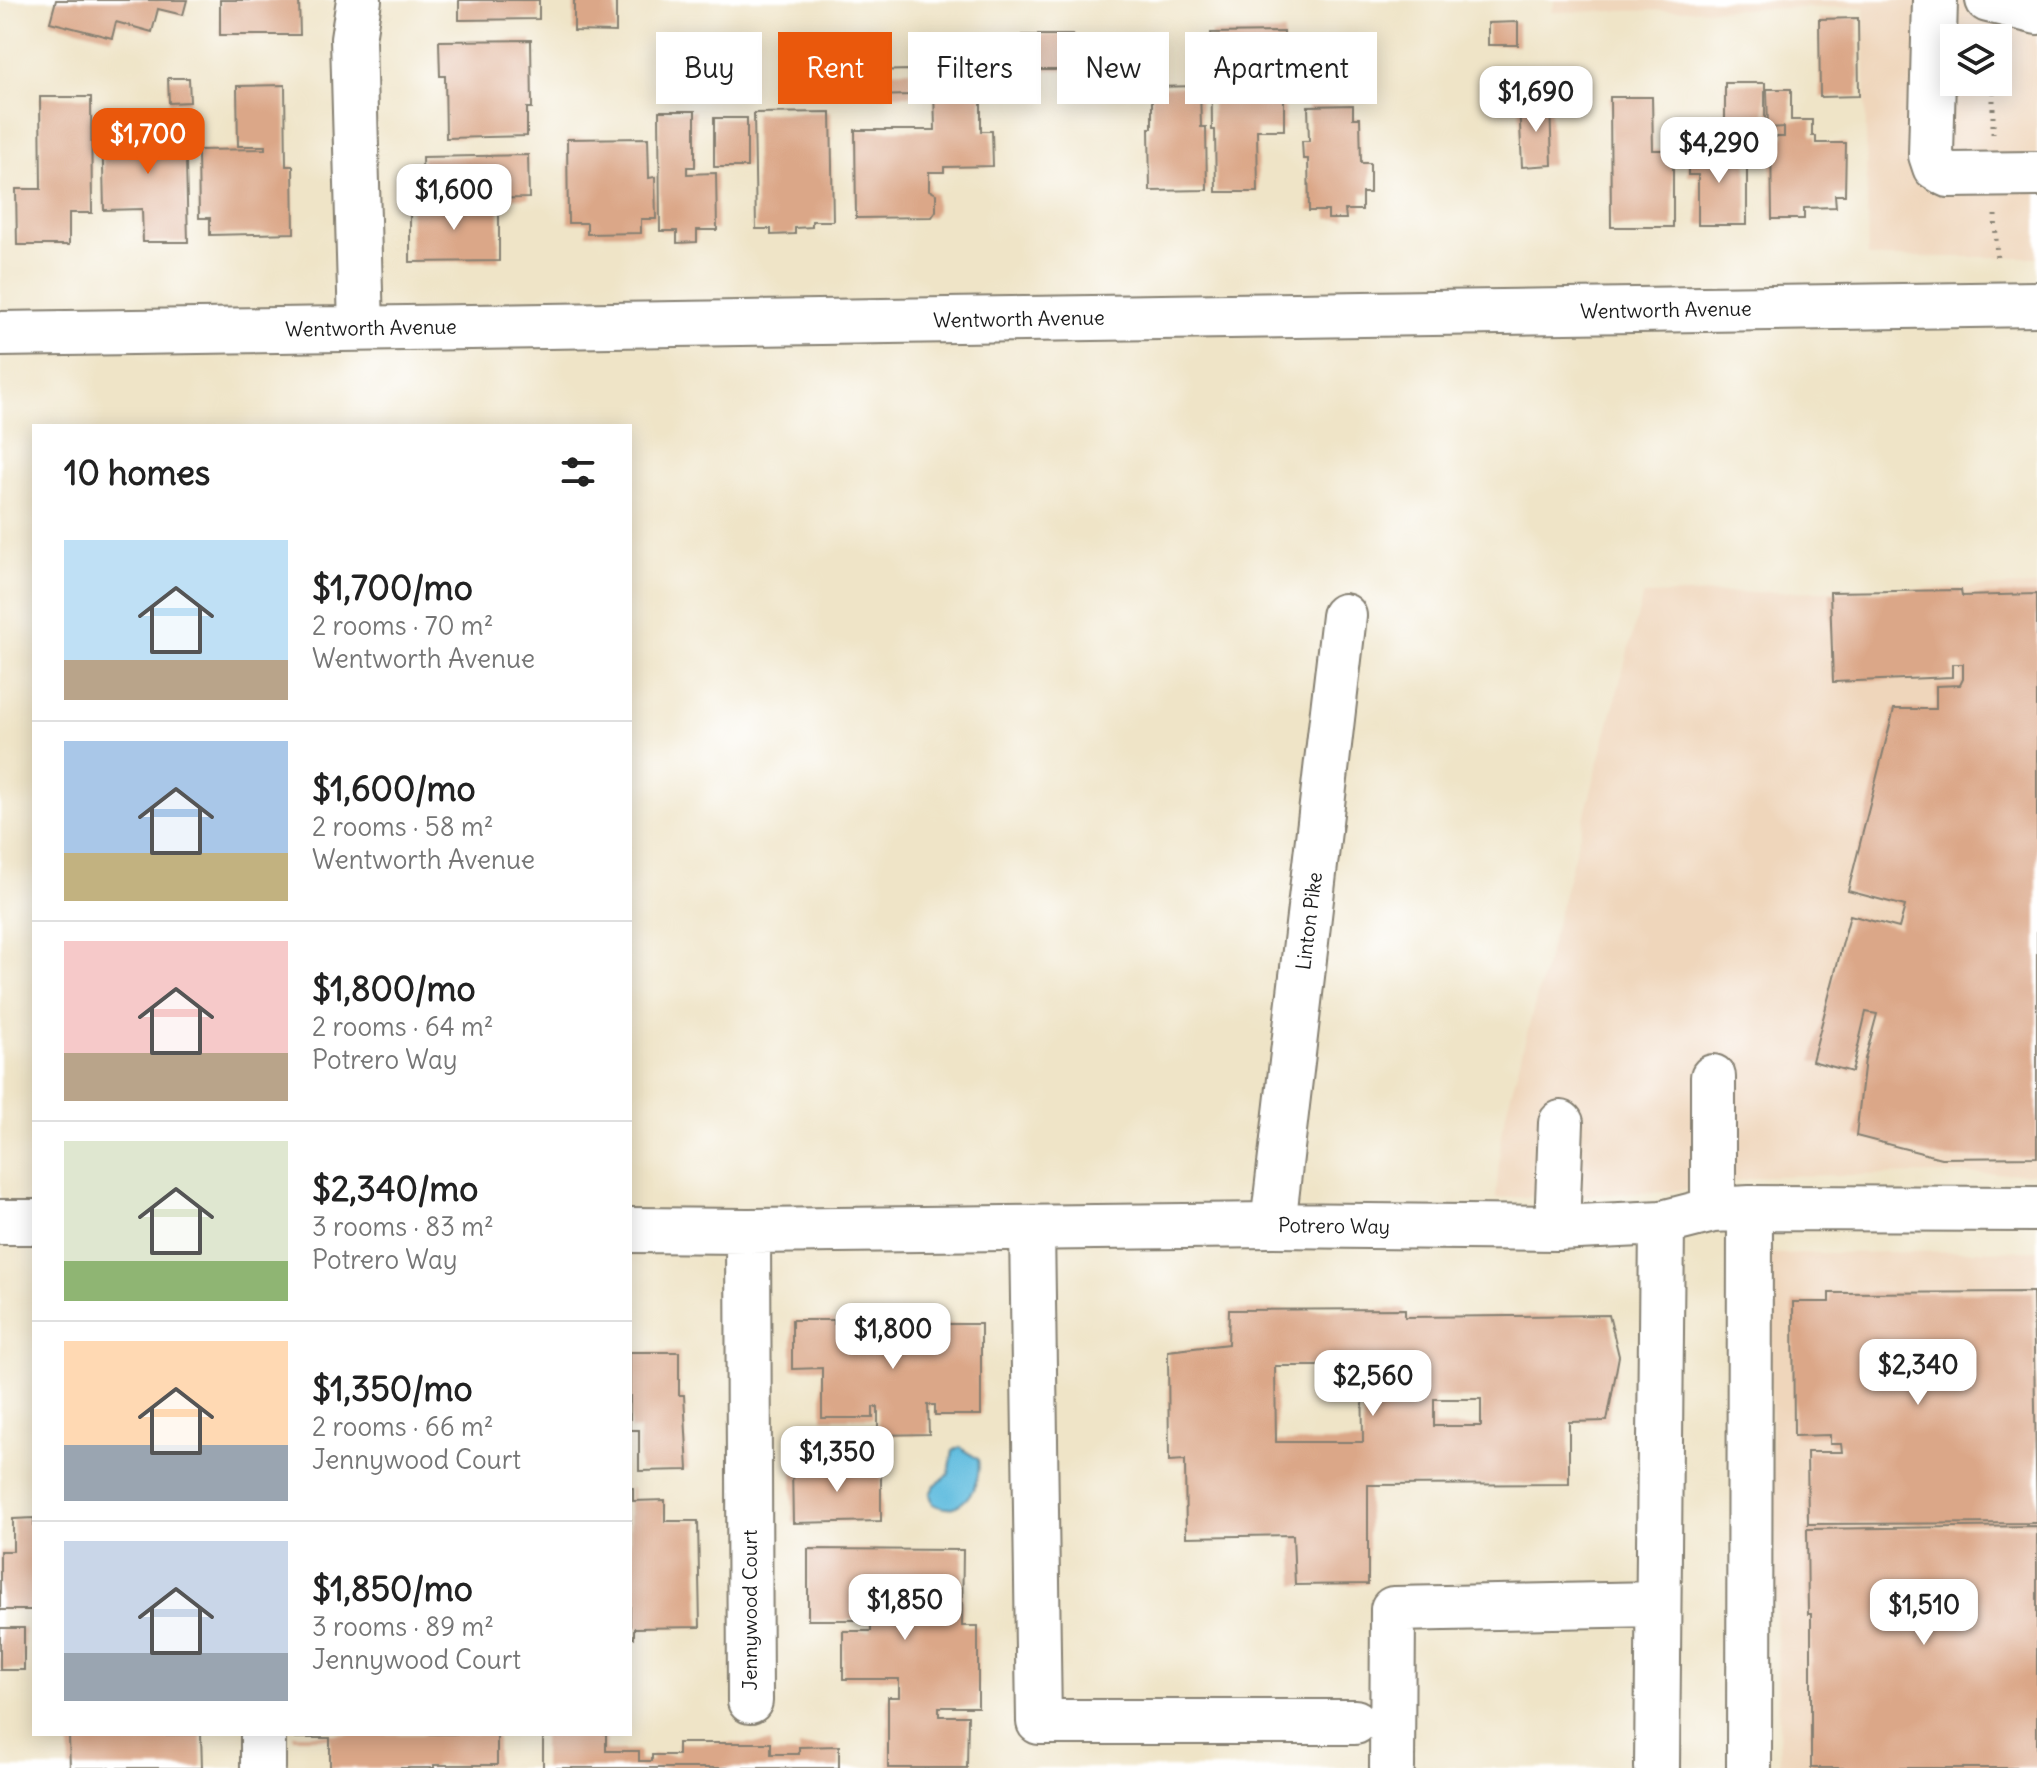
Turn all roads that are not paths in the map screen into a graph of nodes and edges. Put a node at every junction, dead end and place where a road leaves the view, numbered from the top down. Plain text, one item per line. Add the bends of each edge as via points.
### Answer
1 (359, 0) edge
2 (1935, 0) edge
3 (1988, 0) edge
4 (2037, 12) edge
5 (2037, 174) edge
6 (2037, 304) edge
7 (361, 328) junction
8 (0, 334) edge
9 (1344, 616) dead end
10 (1713, 1077) dead end
11 (1561, 1123) dead end
12 (1732, 1209) junction
13 (2037, 1209) edge
14 (0, 1222) edge
15 (32, 1222) edge
16 (1662, 1223) junction
17 (1273, 1225) junction
18 (1032, 1228) junction
19 (1557, 1228) junction
20 (632, 1230) edge
21 (748, 1231) junction
22 (1657, 1604) junction
23 (750, 1701) dead end
24 (1355, 1722) dead end
25 (263, 1736) edge
26 (263, 1768) edge
27 (1392, 1768) edge
28 (1657, 1768) edge
29 (1749, 1768) edge

1 - 7 street via 353,39
2 - 5 street via 1935,167 1948,175
3 - 4 street
6 - 7 street, Wentworth Avenue
7 - 8 street, Wentworth Avenue
9 - 17 street, Linton Pike
10 - 12 street
11 - 19 street
12 - 13 street, Potrero Way
12 - 16 street, Potrero Way
12 - 29 street
14 - 15 street
16 - 19 street, Potrero Way
16 - 22 street
17 - 18 street, Potrero Way
17 - 19 street, Potrero Way
18 - 21 street, Potrero Way
18 - 24 street via 1039,1722
20 - 21 street, Potrero Way
21 - 23 street, Jennywood Court
22 - 27 street via 1393,1609
22 - 28 street
25 - 26 street

